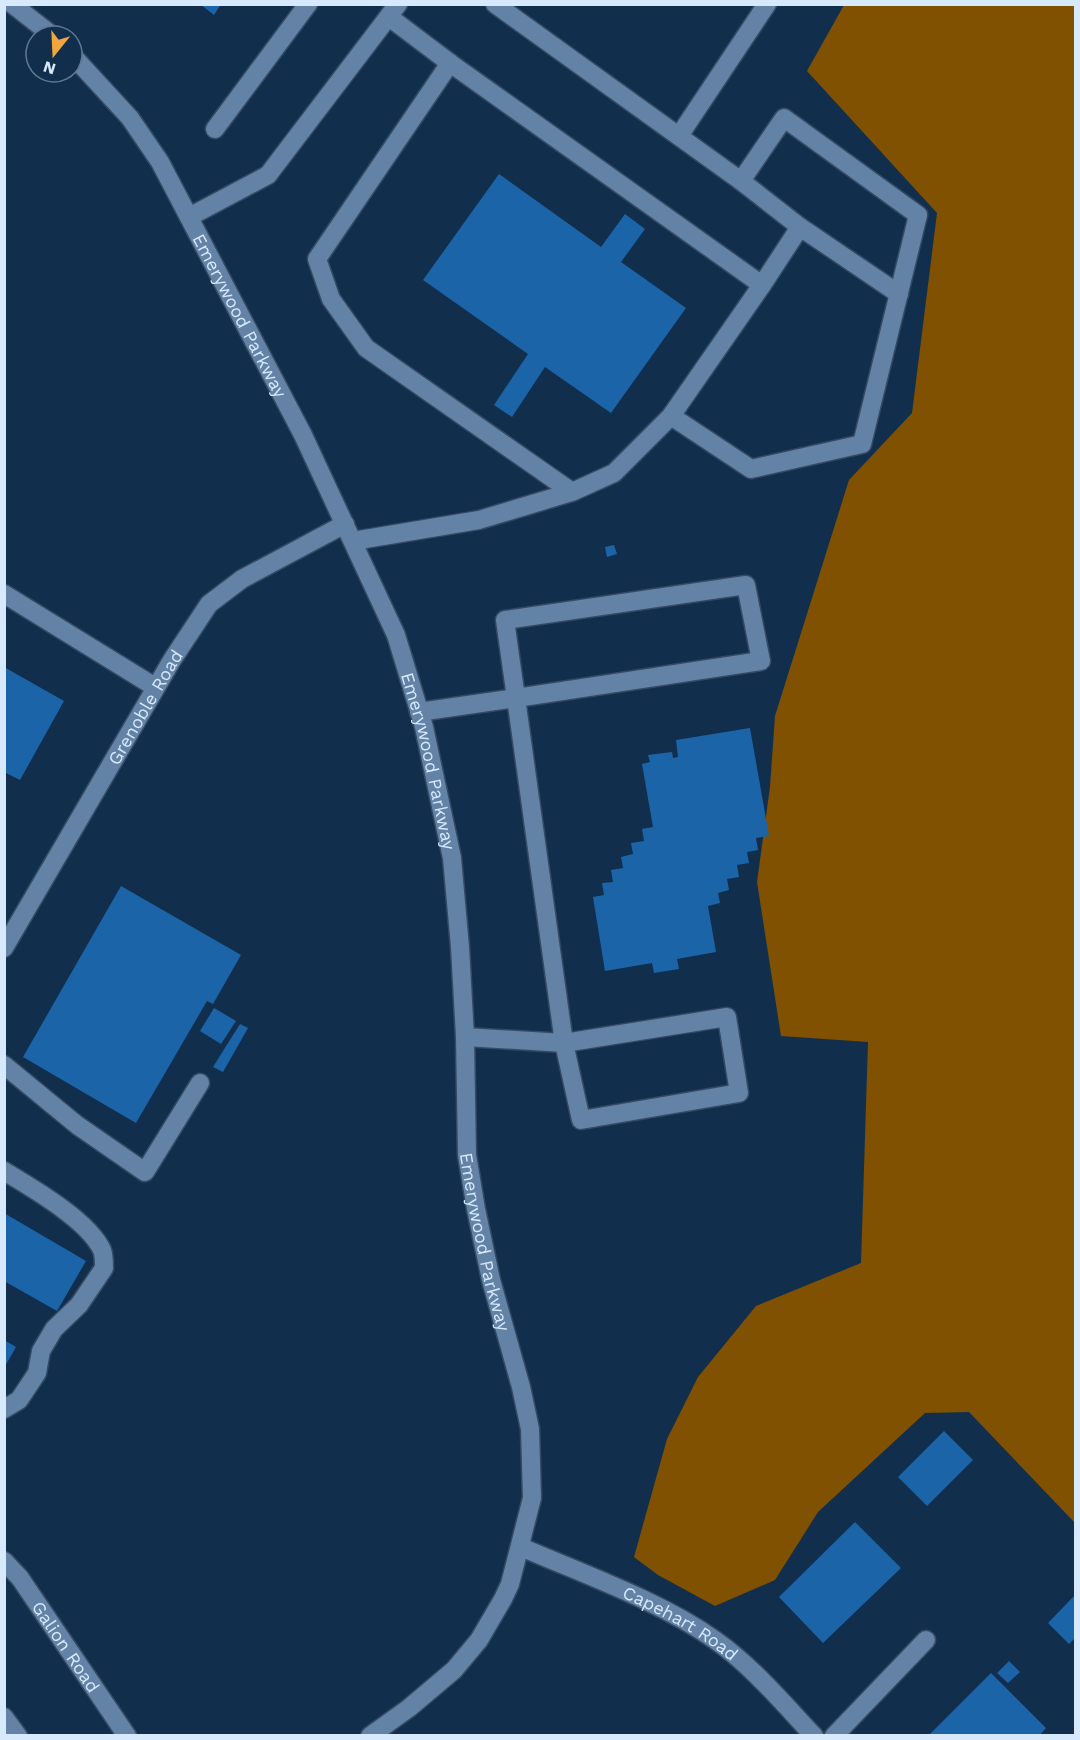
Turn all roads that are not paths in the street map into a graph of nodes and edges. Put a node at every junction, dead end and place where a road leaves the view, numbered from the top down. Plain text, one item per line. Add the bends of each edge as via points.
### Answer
1 (308, 4) edge
2 (495, 4) edge
3 (767, 4) edge
4 (15, 6) edge
5 (394, 11) edge
6 (38, 24) edge
7 (450, 63) junction
8 (84, 68) edge
9 (215, 129) dead end
10 (679, 136) junction
11 (741, 181) junction
12 (189, 217) junction
13 (800, 227) junction
14 (762, 285) junction
15 (899, 294) junction
16 (671, 416) junction
17 (572, 492) junction
18 (349, 532) junction
19 (4, 594) edge
20 (156, 687) junction
21 (516, 698) junction
22 (419, 712) junction
23 (4, 948) edge
24 (465, 1037) junction
25 (564, 1043) junction
26 (4, 1065) edge
27 (200, 1083) dead end
28 (4, 1171) edge
29 (4, 1409) edge
30 (521, 1547) junction
31 (4, 1561) edge
32 (926, 1640) dead end
33 (4, 1717) edge
34 (18, 1736) edge
35 (127, 1736) edge
36 (370, 1736) edge
37 (814, 1736) edge
38 (834, 1736) edge

1 - 9 street
2 - 10 street
3 - 10 street
4 - 6 street
5 - 7 street
5 - 12 street via 268,175
7 - 14 street
7 - 17 street via 317,259 331,299 366,348
8 - 12 street, Emerywood Parkway via 130,118 160,162
10 - 11 street
11 - 13 street
11 - 15 street via 784,118 918,215
12 - 18 street, Emerywood Parkway
13 - 14 street, Grenoble Road
13 - 15 street
14 - 16 street, Grenoble Road
15 - 16 street via 862,444 752,469
16 - 17 street, Grenoble Road via 614,473
17 - 18 street, Grenoble Road via 479,520
18 - 20 street, Grenoble Road via 242,579 209,604
18 - 22 street, Emerywood Parkway via 396,635
19 - 20 street
20 - 23 street, Grenoble Road
21 - 21 street via 761,661 746,585 505,620
21 - 22 street
21 - 25 street
22 - 24 street, Emerywood Parkway via 452,858
24 - 25 street
24 - 30 street, Emerywood Parkway via 467,1155 491,1280 530,1429 532,1498
25 - 25 street via 581,1120 739,1093 727,1017
26 - 27 street via 76,1125 145,1172
28 - 29 street via 50,1199 88,1231 102,1251 105,1268 79,1305 54,1329 41,1351 37,1373 19,1400
30 - 36 street, Emerywood Parkway via 503,1599 479,1640 454,1670
30 - 37 street, Capehart Road via 670,1612 715,1640 749,1668
31 - 35 street, Galion Road via 20,1578
32 - 38 street
33 - 34 street

